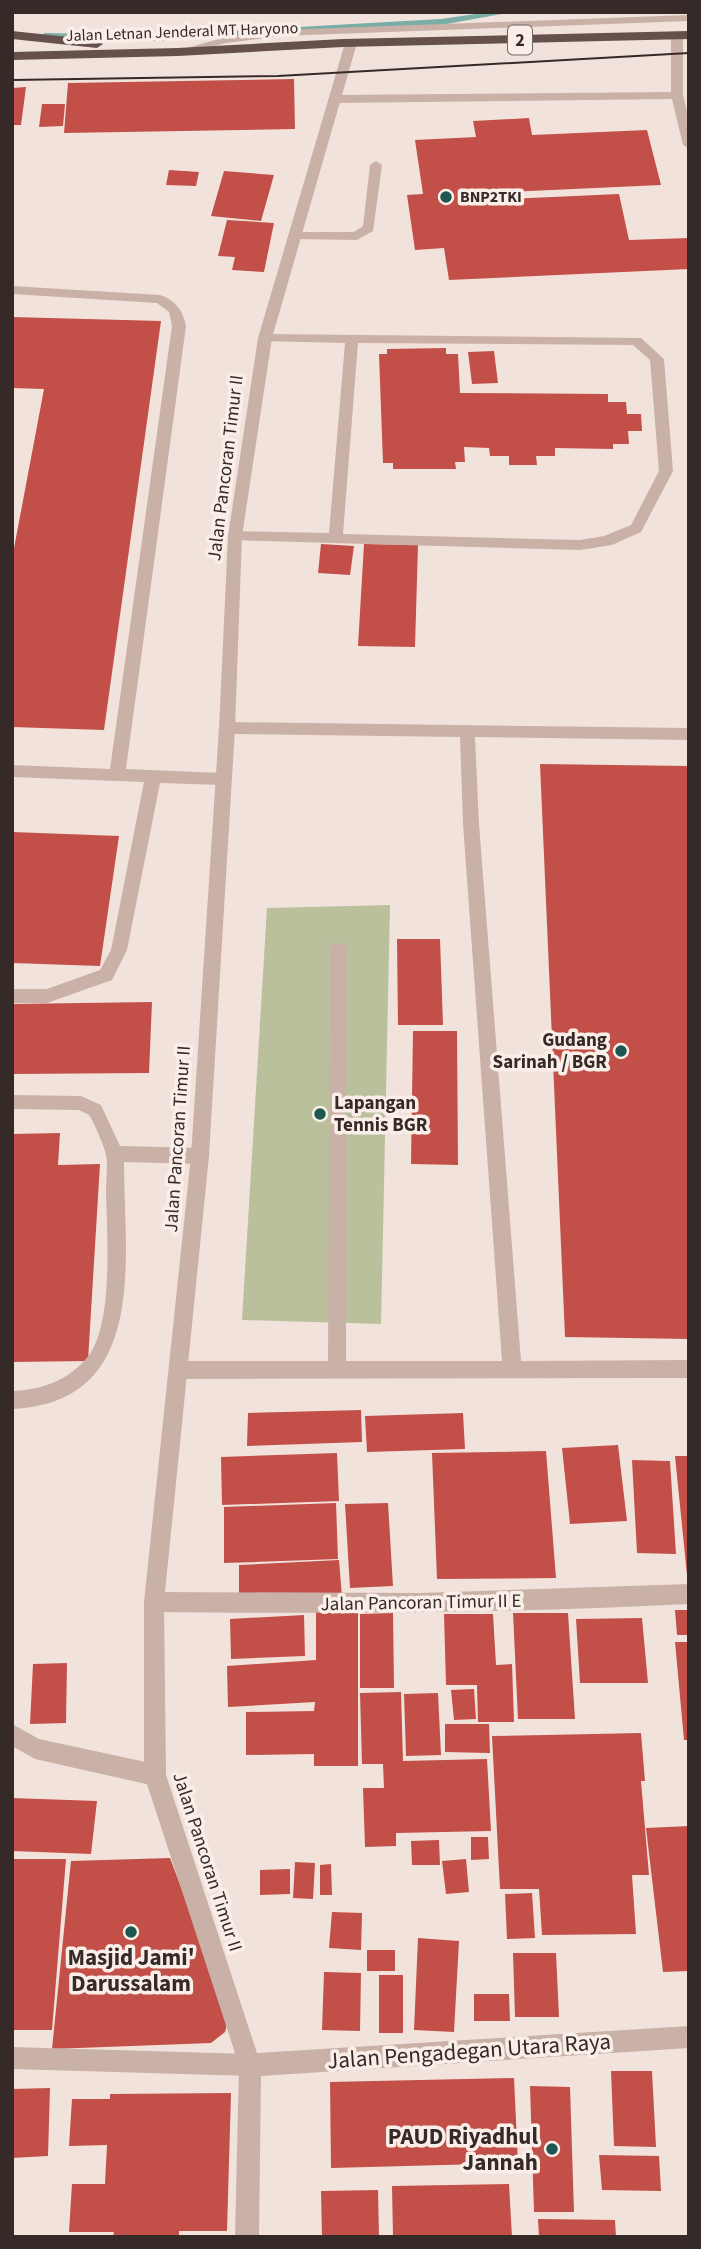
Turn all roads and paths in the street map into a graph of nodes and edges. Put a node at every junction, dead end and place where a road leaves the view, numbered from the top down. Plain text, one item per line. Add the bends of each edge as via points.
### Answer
1 (689, 18) edge
2 (12, 35) edge
3 (683, 35) edge
4 (351, 43) junction
5 (178, 52) junction
6 (12, 56) edge
7 (677, 94) junction
8 (334, 99) junction
9 (689, 145) edge
10 (376, 165) dead end
11 (294, 236) junction
12 (12, 290) edge
13 (264, 338) junction
14 (352, 339) junction
15 (235, 536) junction
16 (336, 538) junction
17 (227, 728) junction
18 (467, 732) junction
19 (689, 734) edge
20 (12, 771) edge
21 (117, 775) junction
22 (153, 776) junction
23 (222, 779) junction
24 (338, 948) dead end
25 (12, 996) edge
26 (12, 1102) edge
27 (115, 1154) junction
28 (200, 1156) junction
29 (337, 1369) junction
30 (689, 1369) edge
31 (180, 1370) junction
32 (512, 1370) junction
33 (12, 1400) edge
34 (689, 1594) edge
35 (153, 1602) junction
36 (12, 1734) edge
37 (155, 1775) junction
38 (689, 2037) edge
39 (12, 2059) edge
40 (250, 2065) junction
41 (247, 2237) edge

1 - 5 street via 281,33
2 - 5 highway, 2
3 - 4 highway, Jalan Letnan Jenderal MT Haryono / 2
3 - 7 street
4 - 5 highway, Jalan Letnan Jenderal MT Haryono / 2
4 - 8 street, Jalan Pancoran Timur II
5 - 6 highway, Jalan Letnan Jenderal MT Haryono / 2
7 - 8 street
7 - 9 street
8 - 11 street, Jalan Pancoran Timur II
10 - 11 street via 365,233
11 - 13 street, Jalan Pancoran Timur II
12 - 21 street via 160,299 178,314
13 - 14 street
13 - 15 street, Jalan Pancoran Timur II
14 - 16 street
14 - 16 street via 636,341 657,359 666,471 636,528 607,541 580,545
15 - 16 street
15 - 17 street, Jalan Pancoran Timur II
17 - 18 street
17 - 23 street, Jalan Pancoran Timur II
18 - 19 street
18 - 32 street
20 - 21 street
21 - 22 street
22 - 23 street
22 - 25 street via 120,950 106,975 47,996
23 - 28 street, Jalan Pancoran Timur II
24 - 29 street
26 - 27 street via 81,1103 95,1110
27 - 28 street
27 - 33 street via 114,1307 104,1348 87,1370 54,1394
28 - 31 street, Jalan Pancoran Timur II
29 - 31 street
29 - 32 street
30 - 32 street
31 - 35 street, Jalan Pancoran Timur II
34 - 35 street, Jalan Pancoran Timur II E via 405,1604
35 - 37 street, Jalan Pancoran Timur II
36 - 37 street via 35,1749
37 - 40 street, Jalan Pancoran Timur II
38 - 40 street, Jalan Pengadegan Utara Raya
39 - 40 street, Jalan Pengadegan Utara Raya
40 - 41 street, Jalan Pancoran Timur II

